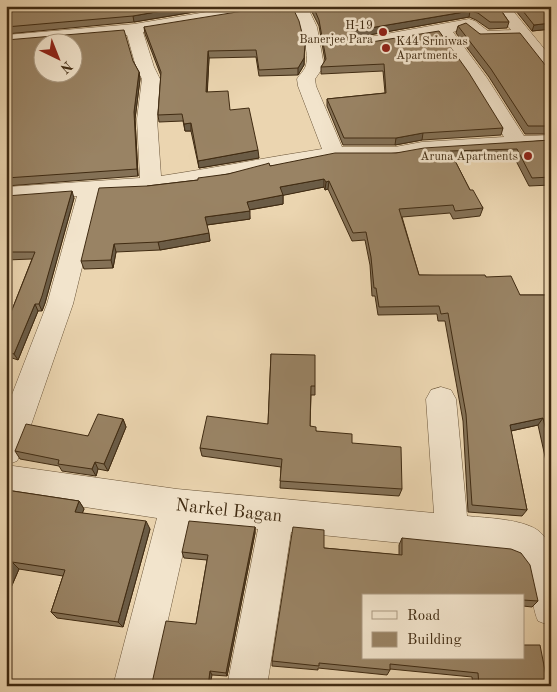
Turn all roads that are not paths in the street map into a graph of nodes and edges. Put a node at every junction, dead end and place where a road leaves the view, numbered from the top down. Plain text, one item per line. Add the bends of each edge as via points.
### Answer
1 (274, 6) edge
2 (299, 6) edge
3 (501, 6) edge
4 (134, 29) junction
5 (443, 30) junction
6 (523, 34) junction
7 (6, 40) edge
8 (358, 44) edge
9 (551, 69) edge
10 (551, 141) edge
11 (517, 142) junction
12 (334, 153) junction
13 (151, 184) junction
14 (90, 189) junction
15 (6, 194) edge
16 (441, 399) dead end
17 (6, 451) edge
18 (6, 480) edge
19 (177, 505) junction
20 (277, 514) junction
21 (452, 531) junction
22 (551, 608) edge
23 (134, 686) edge
24 (247, 686) edge

1 - 4 street
2 - 12 street via 312,33 315,66 306,79 307,86
3 - 6 street
4 - 7 street
4 - 13 street via 151,79 147,119
5 - 6 street via 469,24 489,37
5 - 8 street
5 - 11 street via 478,78
6 - 9 street
10 - 11 street
11 - 12 street via 422,148 395,153
12 - 13 street
13 - 14 street
14 - 15 street
14 - 17 street via 60,304
16 - 21 street
18 - 19 street, Narkel Bagan
19 - 20 street, Narkel Bagan
19 - 23 street
20 - 21 street, Narkel Bagan
20 - 24 street
21 - 22 street, Narkel Bagan via 502,536 527,543 543,562

